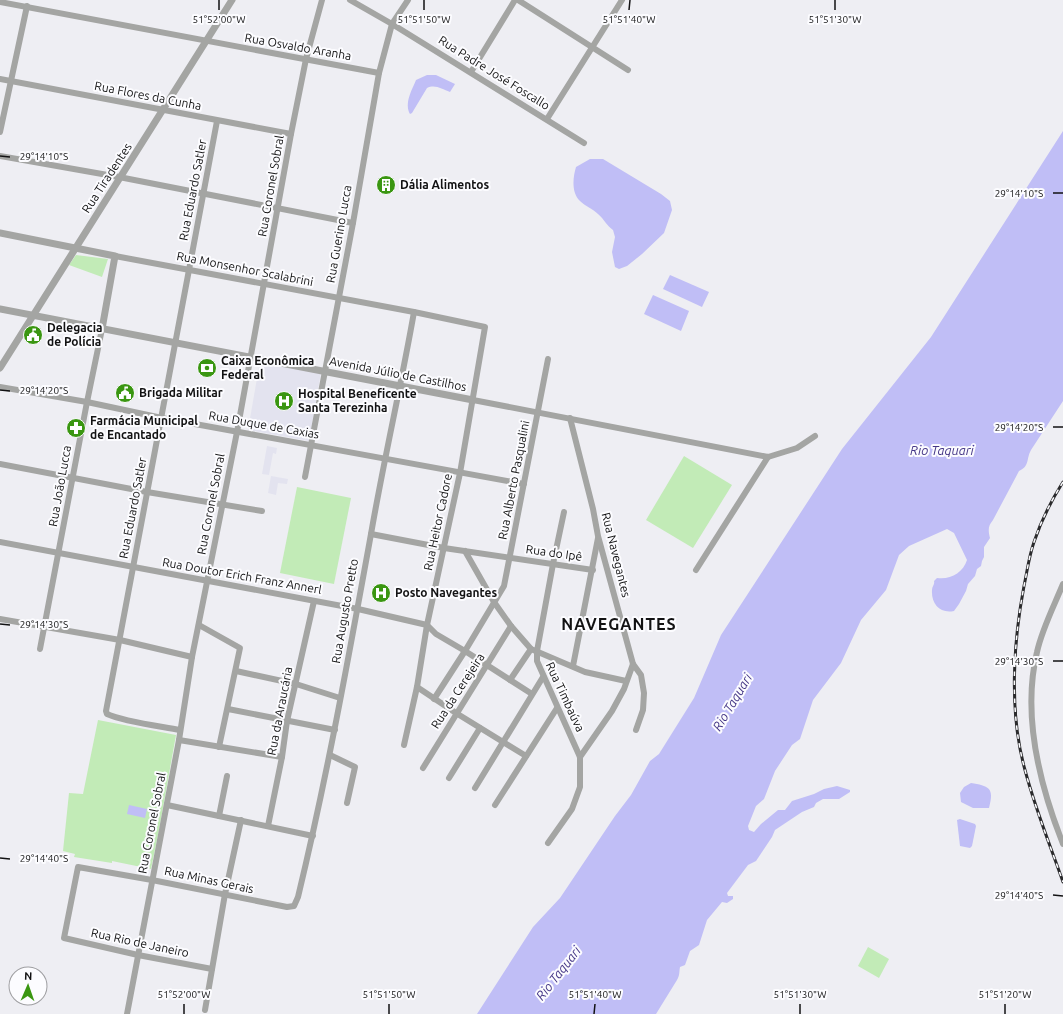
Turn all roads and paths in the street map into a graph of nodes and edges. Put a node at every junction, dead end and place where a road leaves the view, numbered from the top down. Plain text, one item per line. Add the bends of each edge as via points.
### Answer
1 (232, 0) edge
2 (322, 0) edge
3 (350, 0) edge
4 (408, 0) edge
5 (517, 0) edge
6 (622, 0) edge
7 (0, 2) edge
8 (27, 6) junction
9 (392, 24) junction
10 (206, 41) junction
11 (592, 47) junction
12 (306, 59) junction
13 (628, 70) dead end
14 (471, 72) junction
15 (379, 73) junction
16 (0, 79) edge
17 (11, 81) junction
18 (164, 110) junction
19 (547, 119) junction
20 (217, 121) junction
21 (0, 132) edge
22 (291, 134) junction
23 (584, 142) dead end
24 (0, 156) edge
25 (119, 177) junction
26 (204, 194) junction
27 (277, 209) junction
28 (353, 223) junction
29 (0, 233) edge
30 (75, 248) junction
31 (115, 256) junction
32 (190, 270) junction
33 (264, 284) junction
34 (339, 297) junction
35 (0, 310) edge
36 (414, 312) junction
37 (33, 316) junction
38 (486, 327) joint
39 (102, 329) junction
40 (175, 344) junction
41 (251, 358) junction
42 (548, 359) dead end
43 (0, 368) edge
44 (324, 371) junction
45 (401, 385) junction
46 (0, 387) edge
47 (473, 400) junction
48 (87, 402) junction
49 (539, 412) junction
50 (162, 418) junction
51 (570, 418) junction
52 (237, 432) junction
53 (815, 436) dead end
54 (311, 445) junction
55 (768, 457) junction
56 (385, 459) junction
57 (0, 464) edge
58 (460, 473) junction
59 (306, 477) dead end
60 (73, 479) junction
61 (524, 484) junction
62 (147, 492) junction
63 (223, 504) junction
64 (262, 511) dead end
65 (564, 512) dead end
66 (370, 534) junction
67 (598, 536) junction
68 (0, 542) edge
69 (444, 548) junction
70 (465, 551) junction
71 (59, 552) junction
72 (509, 557) junction
73 (553, 564) junction
74 (133, 567) junction
75 (592, 570) junction
76 (696, 570) dead end
77 (208, 580) junction
78 (1063, 584) edge
79 (314, 601) junction
80 (494, 602) junction
81 (358, 609) junction
82 (0, 619) edge
83 (199, 625) junction
84 (427, 625) junction
85 (44, 626) junction
86 (511, 626) junction
87 (120, 640) junction
88 (40, 649) dead end
89 (534, 650) junction
90 (465, 651) junction
91 (192, 657) junction
92 (633, 664) junction
93 (487, 666) junction
94 (574, 666) junction
95 (236, 671) junction
96 (543, 677) junction
97 (510, 680) junction
98 (626, 681) junction
99 (296, 684) junction
100 (417, 687) junction
101 (532, 694) junction
102 (340, 698) junction
103 (434, 699) junction
104 (557, 708) junction
105 (228, 709) junction
106 (456, 713) junction
107 (287, 721) junction
108 (480, 728) junction
109 (180, 730) junction
110 (335, 730) junction
111 (636, 730) dead end
112 (179, 740) junction
113 (503, 742) junction
114 (404, 745) dead end
115 (219, 747) junction
116 (330, 755) junction
117 (526, 756) junction
118 (282, 757) junction
119 (580, 757) junction
120 (423, 768) dead end
121 (227, 776) dead end
122 (449, 778) dead end
123 (475, 788) dead end
124 (347, 803) dead end
125 (167, 805) junction
126 (495, 805) dead end
127 (219, 816) junction
128 (241, 820) junction
129 (268, 826) junction
130 (313, 836) junction
131 (548, 843) dead end
132 (1063, 844) edge
133 (152, 880) junction
134 (225, 894) junction
135 (287, 907) joint
136 (64, 938) joint
137 (138, 955) junction
138 (212, 969) junction
139 (205, 1010) dead end
140 (127, 1014) edge

1 - 10 street, Rua Tiradentes
2 - 12 street, Rua Coronel Sobral
3 - 9 street, Rua Padre José Foscallo
4 - 9 street, Rua Guerino Lucca
5 - 11 street
5 - 14 street
6 - 11 street
7 - 8 street, Rua Osvaldo Aranha
8 - 10 street, Rua Osvaldo Aranha
8 - 17 street
9 - 14 street, Rua Padre José Foscallo
9 - 15 street, Rua Guerino Lucca
10 - 12 street, Rua Osvaldo Aranha
10 - 18 street, Rua Tiradentes
11 - 13 street
11 - 19 street
12 - 15 street, Rua Osvaldo Aranha
12 - 22 street, Rua Coronel Sobral
14 - 19 street, Rua Padre José Foscallo
15 - 28 street, Rua Guerino Lucca
16 - 17 street, Rua Flores da Cunha
17 - 18 street, Rua Flores da Cunha
17 - 21 street
18 - 20 street, Rua Flores da Cunha
18 - 25 street, Rua Tiradentes
19 - 23 street, Rua Padre José Foscallo
20 - 22 street, Rua Flores da Cunha
20 - 26 street, Rua Eduardo Satler
22 - 27 street, Rua Coronel Sobral
24 - 25 street
25 - 26 street
25 - 30 street, Rua Tiradentes
26 - 27 street
26 - 32 street, Rua Eduardo Satler
27 - 28 street
27 - 33 street, Rua Coronel Sobral
28 - 34 street, Rua Guerino Lucca
29 - 30 street, Rua Monsenhor Scalabrini
30 - 31 street, Rua Monsenhor Scalabrini
30 - 37 street, Rua Tiradentes
31 - 32 street, Rua Monsenhor Scalabrini
31 - 39 street, Rua João Lucca
32 - 33 street, Rua Monsenhor Scalabrini
32 - 40 street, Rua Eduardo Satler
33 - 34 street, Rua Monsenhor Scalabrini
33 - 41 street, Rua Coronel Sobral
34 - 36 street, Rua Monsenhor Scalabrini
34 - 44 street, Rua Guerino Lucca
35 - 37 street, Avenida Júlio de Castilhos
36 - 38 street, Rua Monsenhor Scalabrini
36 - 45 street, Rua Augusto Pretto
37 - 39 street, Avenida Júlio de Castilhos
37 - 43 street, Rua Tiradentes
38 - 47 street, Rua Heitor Cadore
39 - 40 street, Avenida Júlio de Castilhos
39 - 48 street, Rua João Lucca
40 - 41 street, Avenida Júlio de Castilhos
40 - 50 street, Rua Eduardo Satler
41 - 44 street, Avenida Júlio de Castilhos
41 - 52 street, Rua Coronel Sobral
42 - 49 street, Rua Alberto Pasqualini
44 - 45 street, Avenida Júlio de Castilhos
44 - 54 street, Rua Guerino Lucca
45 - 47 street, Avenida Júlio de Castilhos
45 - 56 street, Rua Augusto Pretto
46 - 48 street, Rua Duque de Caxias
47 - 49 street, Avenida Júlio de Castilhos
47 - 58 street, Rua Heitor Cadore
48 - 50 street, Rua Duque de Caxias
48 - 60 street, Rua João Lucca
49 - 51 street, Avenida Júlio de Castilhos
49 - 61 street, Rua Alberto Pasqualini
50 - 52 street, Rua Duque de Caxias
50 - 62 street, Rua Eduardo Satler
51 - 55 street, Avenida Júlio de Castilhos
51 - 67 street, Rua Navegantes
52 - 54 street, Rua Duque de Caxias
52 - 63 street, Rua Coronel Sobral
53 - 55 street via 797,448
54 - 56 street, Rua Duque de Caxias
54 - 59 street, Rua Guerino Lucca
55 - 76 street
56 - 58 street, Rua Duque de Caxias
56 - 66 street, Rua Augusto Pretto
57 - 60 street
58 - 61 street, Rua Duque de Caxias
58 - 69 street, Rua Heitor Cadore
60 - 62 street
60 - 71 street, Rua João Lucca
61 - 72 street, Rua Alberto Pasqualini
62 - 63 street
62 - 74 street, Rua Eduardo Satler
63 - 64 street
63 - 77 street, Rua Coronel Sobral
65 - 73 street
66 - 69 street, Rua do Ipê
66 - 81 street, Rua Augusto Pretto
67 - 75 street
67 - 92 street, Rua Navegantes
68 - 71 street, Rua Doutor Erich Franz Annerl
69 - 70 street, Rua do Ipê
69 - 84 street, Rua Heitor Cadore
70 - 72 street, Rua do Ipê
70 - 80 street, Rua Timbaúva
71 - 74 street, Rua Doutor Erich Franz Annerl
71 - 85 street, Rua João Lucca
72 - 73 street, Rua do Ipê
72 - 80 street, Rua Alberto Pasqualini via 504,586
73 - 75 street, Rua do Ipê
73 - 89 street
74 - 77 street, Rua Doutor Erich Franz Annerl
74 - 87 street, Rua Eduardo Satler
75 - 94 street
77 - 79 street, Rua Doutor Erich Franz Annerl
77 - 83 street, Rua Coronel Sobral
78 - 132 street via 1037,652 1032,693 1034,745 1040,774
79 - 81 street, Rua Doutor Erich Franz Annerl
79 - 99 street, Rua da Araucária
80 - 86 street, Rua Timbaúva
80 - 90 street, Rua Alberto Pasqualini
81 - 84 street, Rua Doutor Erich Franz Annerl
81 - 102 street, Rua Augusto Pretto
82 - 85 street
83 - 91 street, Rua Coronel Sobral
83 - 95 street via 240,648
84 - 90 street, Rua Doutor Erich Franz Annerl via 436,634
84 - 100 street, Rua Heitor Cadore
85 - 87 street
85 - 88 street, Rua João Lucca
86 - 89 street, Rua Timbaúva
86 - 93 street, Rua da Cerejeira
87 - 91 street
87 - 109 street, Rua Eduardo Satler via 107,714
89 - 94 street
89 - 96 street, Rua Timbaúva
89 - 97 street
90 - 93 street, Rua Doutor Erich Franz Annerl
90 - 103 street, Rua Alberto Pasqualini
91 - 109 street, Rua Coronel Sobral
92 - 98 street
92 - 111 street, Rua Navegantes via 641,675 644,693 643,710
93 - 97 street, Rua Doutor Erich Franz Annerl
93 - 106 street, Rua da Cerejeira
94 - 98 street via 585,672
95 - 99 street
95 - 105 street
96 - 101 street
96 - 104 street, Rua Timbaúva
97 - 101 street, Rua Doutor Erich Franz Annerl
98 - 119 street via 612,711
99 - 102 street
99 - 107 street, Rua da Araucária
100 - 103 street
100 - 114 street, Rua Heitor Cadore
101 - 113 street
102 - 110 street, Rua Augusto Pretto
103 - 106 street
104 - 117 street
104 - 119 street, Rua Timbaúva
105 - 107 street
105 - 115 street
106 - 108 street
106 - 120 street, Rua da Cerejeira
107 - 110 street
107 - 118 street, Rua da Araucária
108 - 113 street
108 - 122 street
109 - 112 street, Rua Coronel Sobral
110 - 116 street, Rua Augusto Pretto
112 - 115 street
112 - 125 street, Rua Coronel Sobral
113 - 117 street
113 - 123 street
115 - 118 street
116 - 124 street via 355,767
116 - 130 street, Rua Augusto Pretto
117 - 126 street
118 - 129 street, Rua da Araucária
119 - 131 street, Rua Timbaúva via 580,787 572,809
121 - 127 street
125 - 127 street
125 - 133 street, Rua Coronel Sobral
127 - 128 street
128 - 129 street
128 - 134 street
129 - 130 street
130 - 135 street, Rua Augusto Pretto via 298,897 294,906
133 - 134 street, Rua Minas Gerais
133 - 136 street, Rua Minas Gerais via 78,867
133 - 137 street, Rua Coronel Sobral
134 - 135 street, Rua Minas Gerais
134 - 138 street
136 - 137 street, Rua Rio de Janeiro
137 - 138 street, Rua Rio de Janeiro
137 - 140 street, Rua Coronel Sobral
138 - 139 street

